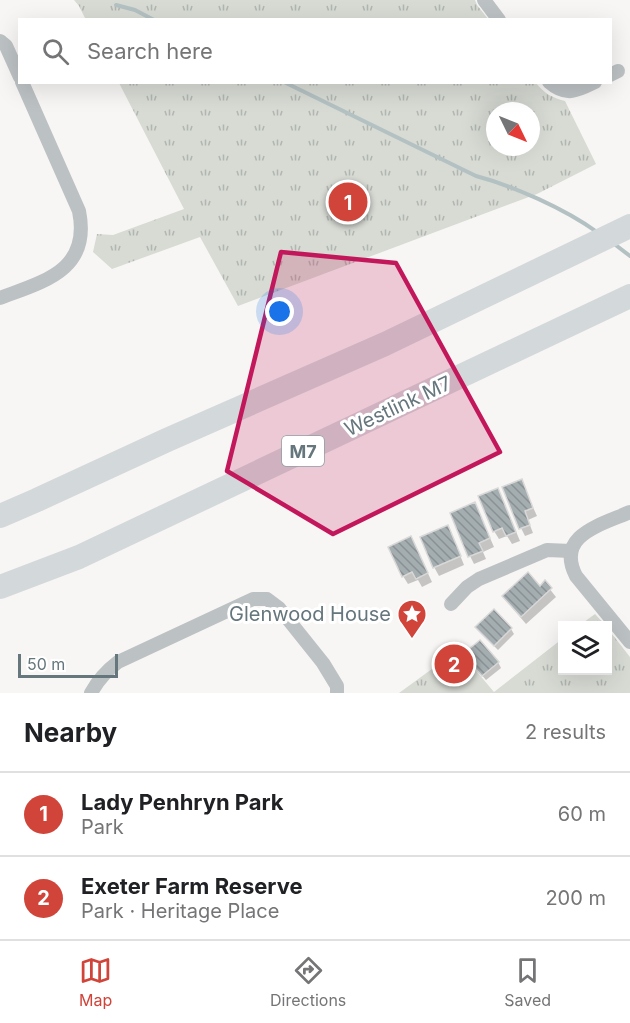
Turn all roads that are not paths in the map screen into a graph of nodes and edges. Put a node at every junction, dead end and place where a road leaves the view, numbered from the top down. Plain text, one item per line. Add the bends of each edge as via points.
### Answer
1 (484, 0) edge
2 (498, 18) edge
3 (0, 41) edge
4 (18, 73) edge
5 (23, 84) edge
6 (551, 84) edge
7 (591, 84) edge
8 (630, 226) edge
9 (630, 296) edge
10 (0, 298) edge
11 (167, 440) junction
12 (0, 501) edge
13 (630, 512) edge
14 (0, 516) edge
15 (571, 550) junction
16 (79, 557) junction
17 (0, 587) edge
18 (0, 593) edge
19 (451, 604) dead end
20 (630, 642) edge
21 (91, 693) edge
22 (337, 693) edge

1 - 2 street
3 - 4 street
5 - 10 street via 79,211 81,237 70,262 59,273
6 - 7 street via 569,92
8 - 11 highway via 385,344
9 - 16 highway, Westlink M7 / M7
11 - 12 highway
11 - 14 highway
13 - 15 street via 586,532
15 - 19 street via 547,550 479,579
15 - 20 street via 576,576
16 - 17 highway, Westlink M7 / M7
16 - 18 highway
21 - 22 street via 106,671 118,662 253,599 267,599 279,608 323,663

